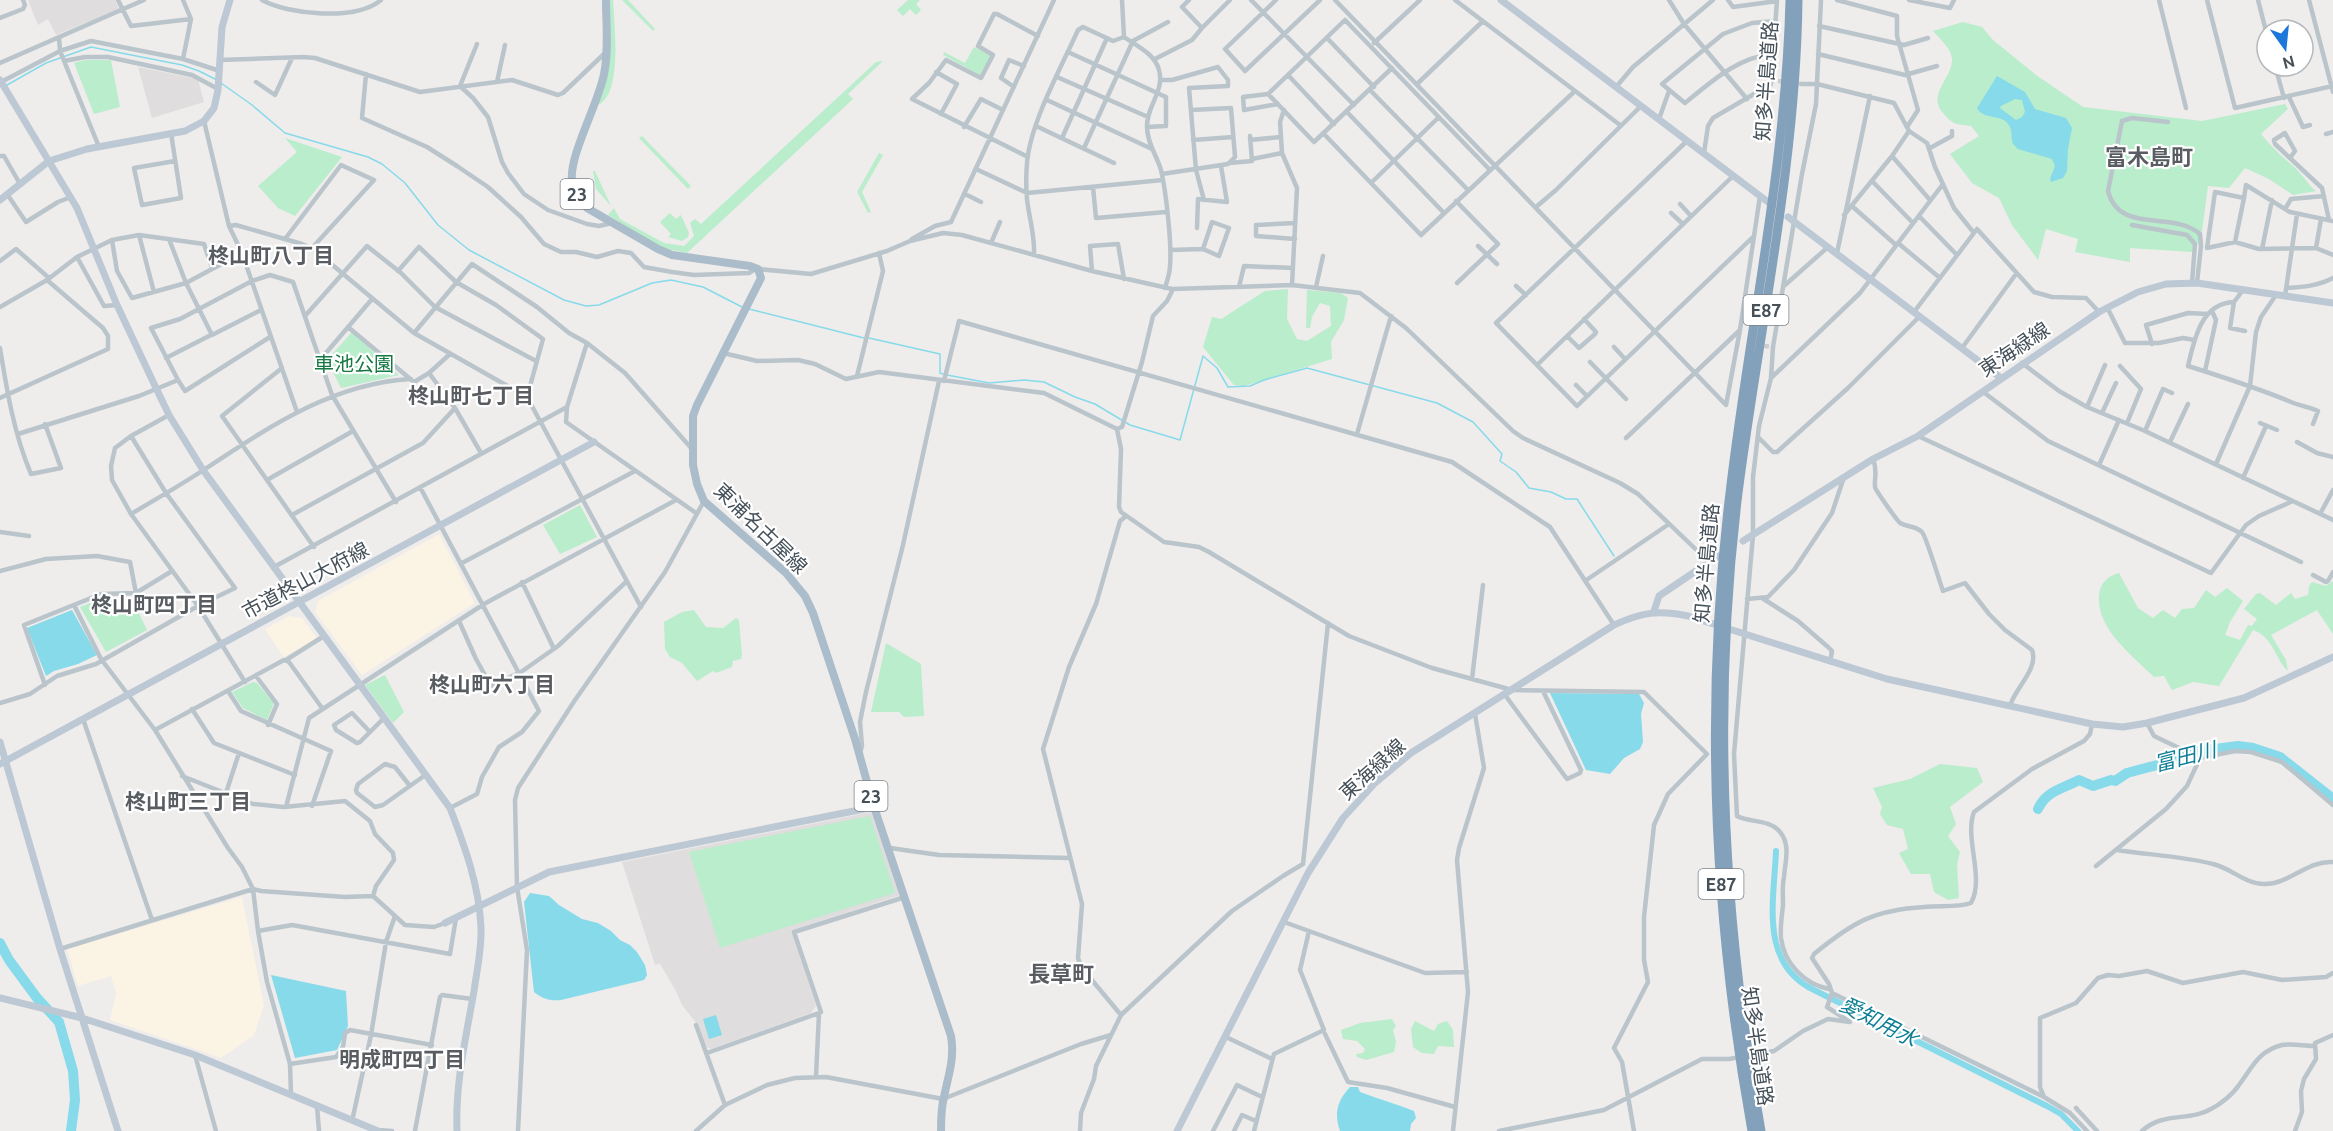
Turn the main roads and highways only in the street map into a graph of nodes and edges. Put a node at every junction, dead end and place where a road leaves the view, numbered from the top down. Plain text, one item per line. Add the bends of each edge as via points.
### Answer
1 (606, 0) edge
2 (1790, 0) edge
3 (1798, 0) edge
4 (1723, 618) junction
5 (1723, 636) junction
6 (941, 1131) edge
7 (1752, 1131) edge
8 (1761, 1131) edge

1 - 6 main road, 東浦名古屋線 / 23 via 604,75 572,180 587,208 658,249 672,255 757,269 761,278 693,416 697,484 704,501 786,573 813,613 951,1036 953,1063 943,1099
2 - 4 highway, 知多半島道路 / E87 via 1776,182 1732,474
3 - 4 highway, 知多半島道路 / E87 via 1783,193
4 - 5 highway, 知多半島道路 / E87
5 - 7 highway, 知多半島道路 / E87 via 1716,725 1719,850 1732,1001
5 - 8 highway, 知多半島道路 / E87 via 1727,850 1739,989

